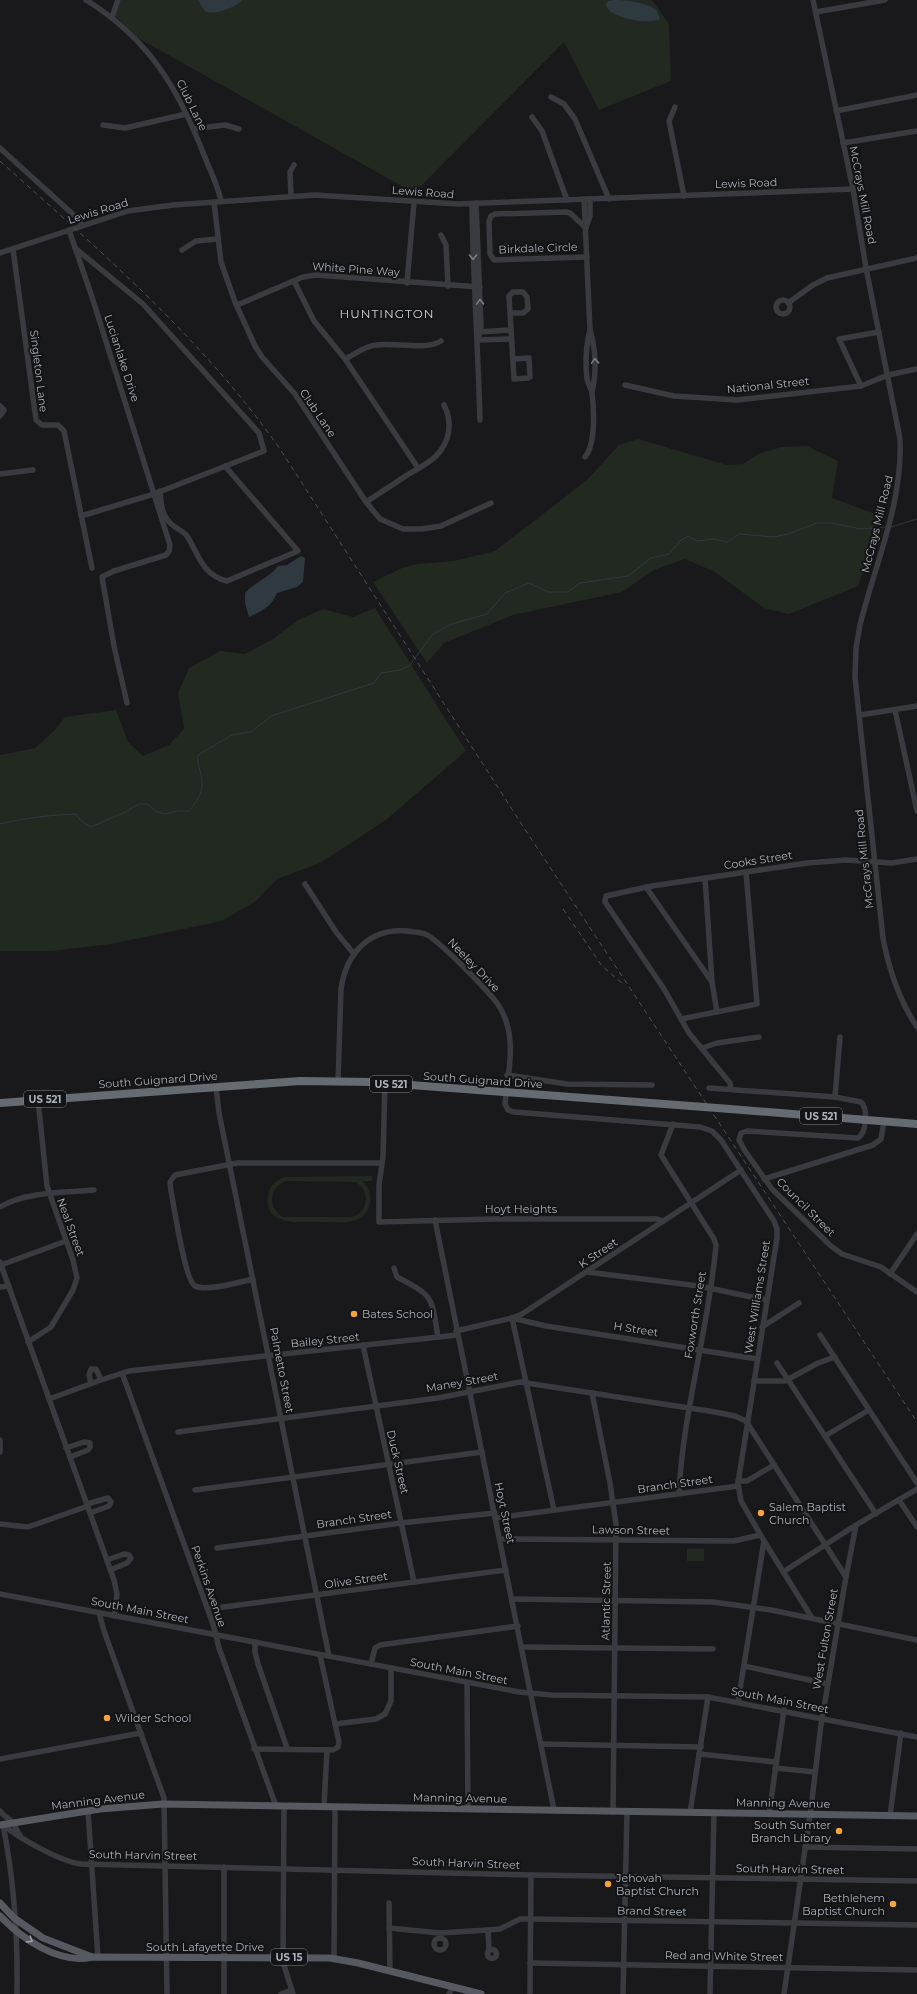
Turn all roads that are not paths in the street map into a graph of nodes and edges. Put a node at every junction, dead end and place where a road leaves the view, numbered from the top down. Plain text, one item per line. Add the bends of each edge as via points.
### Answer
1 (86, 0) edge
2 (118, 0) edge
3 (813, 0) edge
4 (885, 0) edge
5 (816, 12) junction
6 (112, 17) junction
7 (917, 95) edge
8 (551, 98) dead end
9 (675, 107) dead end
10 (836, 110) junction
11 (186, 114) junction
12 (532, 117) dead end
13 (103, 125) dead end
14 (193, 129) junction
15 (239, 129) dead end
16 (917, 131) edge
17 (843, 143) junction
18 (0, 148) edge
19 (294, 165) dead end
20 (853, 189) junction
21 (291, 196) junction
22 (684, 196) junction
23 (587, 199) junction
24 (609, 199) junction
25 (567, 200) junction
26 (221, 201) junction
27 (214, 202) junction
28 (414, 202) junction
29 (474, 204) junction
30 (82, 225) junction
31 (586, 228) junction
32 (69, 230) junction
33 (441, 235) dead end
34 (218, 239) junction
35 (75, 247) junction
36 (13, 249) junction
37 (182, 250) dead end
38 (0, 253) edge
39 (587, 257) junction
40 (917, 258) edge
41 (866, 268) junction
42 (294, 281) junction
43 (407, 282) junction
44 (448, 286) junction
45 (476, 287) junction
46 (788, 303) dead end
47 (237, 305) junction
48 (510, 313) junction
49 (511, 330) junction
50 (478, 332) junction
51 (879, 332) junction
52 (511, 339) junction
53 (478, 340) junction
54 (441, 341) dead end
55 (345, 359) junction
56 (513, 359) junction
57 (917, 369) edge
58 (888, 375) junction
59 (625, 385) dead end
60 (861, 386) junction
61 (444, 405) dead end
62 (0, 406) edge
63 (0, 416) edge
64 (480, 420) dead end
65 (585, 457) dead end
66 (225, 466) junction
67 (418, 468) junction
68 (33, 470) dead end
69 (0, 474) edge
70 (157, 492) junction
71 (366, 502) junction
72 (491, 503) dead end
73 (81, 516) junction
74 (92, 568) dead end
75 (127, 703) dead end
76 (917, 706) edge
77 (895, 710) junction
78 (860, 715) junction
79 (917, 811) edge
80 (917, 859) edge
81 (874, 862) junction
82 (746, 872) junction
83 (705, 878) junction
84 (304, 884) dead end
85 (646, 888) junction
86 (354, 954) junction
87 (712, 982) junction
88 (717, 1012) junction
89 (681, 1019) junction
90 (917, 1027) edge
91 (759, 1037) dead end
92 (840, 1037) dead end
93 (702, 1048) junction
94 (508, 1075) junction
95 (338, 1082) junction
96 (385, 1084) junction
97 (652, 1085) dead end
98 (216, 1087) junction
99 (709, 1088) dead end
100 (731, 1089) junction
101 (506, 1093) junction
102 (835, 1097) junction
103 (38, 1100) junction
104 (0, 1103) edge
105 (865, 1120) junction
106 (884, 1121) junction
107 (673, 1124) junction
108 (917, 1124) edge
109 (382, 1163) junction
110 (230, 1164) junction
111 (741, 1170) junction
112 (764, 1179) junction
113 (94, 1190) dead end
114 (49, 1194) junction
115 (692, 1203) junction
116 (0, 1207) edge
117 (435, 1220) junction
118 (663, 1222) junction
119 (917, 1234) edge
120 (66, 1241) junction
121 (1, 1264) edge
122 (394, 1268) dead end
123 (587, 1272) junction
124 (890, 1274) junction
125 (253, 1279) junction
126 (8, 1286) junction
127 (0, 1287) edge
128 (710, 1289) junction
129 (917, 1292) edge
130 (766, 1300) junction
131 (799, 1303) dead end
132 (512, 1318) junction
133 (762, 1327) junction
134 (457, 1333) junction
135 (820, 1334) dead end
136 (438, 1337) junction
137 (28, 1342) junction
138 (363, 1345) junction
139 (700, 1349) junction
140 (269, 1356) junction
141 (835, 1357) junction
142 (757, 1359) junction
143 (777, 1363) dead end
144 (122, 1373) junction
145 (101, 1380) junction
146 (788, 1380) junction
147 (754, 1381) junction
148 (91, 1383) junction
149 (527, 1383) junction
150 (469, 1392) junction
151 (592, 1393) junction
152 (49, 1399) junction
153 (375, 1406) junction
154 (690, 1408) junction
155 (869, 1410) junction
156 (281, 1418) junction
157 (747, 1423) junction
158 (178, 1432) dead end
159 (825, 1436) junction
160 (0, 1440) edge
161 (66, 1448) junction
162 (0, 1451) edge
163 (482, 1452) junction
164 (70, 1457) junction
165 (774, 1465) junction
166 (388, 1466) junction
167 (294, 1477) junction
168 (738, 1483) junction
169 (917, 1484) edge
170 (917, 1489) edge
171 (195, 1490) dead end
172 (679, 1493) junction
173 (899, 1500) junction
174 (613, 1502) junction
175 (87, 1505) junction
176 (554, 1510) junction
177 (90, 1513) junction
178 (876, 1514) junction
179 (495, 1516) junction
180 (401, 1523) junction
181 (0, 1524) edge
182 (856, 1525) junction
183 (917, 1527) edge
184 (760, 1535) junction
185 (305, 1536) junction
186 (500, 1538) junction
187 (616, 1539) junction
188 (764, 1541) junction
189 (825, 1545) junction
190 (216, 1548) dead end
191 (107, 1560) junction
192 (110, 1570) junction
193 (506, 1570) junction
194 (783, 1572) junction
195 (846, 1577) junction
196 (414, 1582) junction
197 (0, 1594) edge
198 (317, 1595) junction
199 (512, 1599) junction
200 (616, 1601) junction
201 (754, 1608) junction
202 (208, 1609) junction
203 (99, 1613) junction
204 (114, 1616) junction
205 (812, 1618) junction
206 (839, 1624) junction
207 (518, 1626) junction
208 (216, 1635) junction
209 (917, 1640) edge
210 (255, 1642) junction
211 (522, 1647) junction
212 (615, 1648) junction
213 (712, 1649) dead end
214 (320, 1655) junction
215 (329, 1656) junction
216 (371, 1664) junction
217 (744, 1666) junction
218 (391, 1668) junction
219 (467, 1683) junction
220 (828, 1684) junction
221 (532, 1694) junction
222 (615, 1695) junction
223 (708, 1697) junction
224 (738, 1702) junction
225 (784, 1710) junction
226 (822, 1718) junction
227 (336, 1724) junction
228 (141, 1733) junction
229 (901, 1733) junction
230 (917, 1737) edge
231 (542, 1744) junction
232 (614, 1745) junction
233 (701, 1747) junction
234 (287, 1748) junction
235 (254, 1749) junction
236 (327, 1750) junction
237 (700, 1754) junction
238 (0, 1760) edge
239 (775, 1765) junction
240 (815, 1772) junction
241 (163, 1804) junction
242 (280, 1806) junction
243 (324, 1806) junction
244 (334, 1807) junction
245 (468, 1809) junction
246 (554, 1810) junction
247 (0, 1811) edge
248 (88, 1811) junction
249 (613, 1812) junction
250 (627, 1812) junction
251 (690, 1813) junction
252 (714, 1813) junction
253 (769, 1814) junction
254 (810, 1814) junction
255 (890, 1816) junction
256 (917, 1816) edge
257 (14, 1823) junction
258 (1, 1825) edge
259 (22, 1836) junction
260 (805, 1847) junction
261 (917, 1849) edge
262 (92, 1864) junction
263 (164, 1866) junction
264 (224, 1867) junction
265 (283, 1868) junction
266 (334, 1869) junction
267 (531, 1875) junction
268 (625, 1877) junction
269 (713, 1878) junction
270 (800, 1879) junction
271 (917, 1881) edge
272 (0, 1903) edge
273 (389, 1903) dead end
274 (0, 1916) edge
275 (14, 1918) junction
276 (531, 1919) junction
277 (624, 1921) junction
278 (712, 1922) junction
279 (794, 1923) junction
280 (917, 1925) edge
281 (389, 1928) junction
282 (488, 1930) junction
283 (16, 1931) junction
284 (490, 1950) dead end
285 (95, 1957) junction
286 (283, 1957) junction
287 (167, 1958) junction
288 (224, 1958) junction
289 (334, 1958) junction
290 (530, 1964) junction
291 (623, 1965) junction
292 (711, 1966) junction
293 (788, 1968) junction
294 (917, 1970) edge
295 (390, 1971) junction
296 (453, 1987) junction
297 (292, 1992) edge
298 (17, 1994) edge
299 (167, 1994) edge
300 (224, 1994) edge
301 (281, 1994) edge
302 (449, 1994) edge
303 (481, 1994) edge
304 (530, 1994) edge
305 (623, 1994) edge
306 (710, 1994) edge
307 (784, 1994) edge

1 - 6 street, Club Lane
2 - 6 street
3 - 5 street, McCrays Mill Road
4 - 5 street
5 - 10 street, McCrays Mill Road
6 - 11 street, Club Lane via 157,63 171,83
7 - 10 street
8 - 24 street via 564,104 575,119
9 - 22 street via 669,121
10 - 17 street, McCrays Mill Road
11 - 13 street via 120,129
11 - 14 street, Club Lane
12 - 25 street via 542,131
14 - 15 street via 225,125
14 - 26 street, Club Lane
16 - 17 street
17 - 20 street, McCrays Mill Road
18 - 30 street
19 - 21 street via 290,172
20 - 22 street, Lewis Road
20 - 41 street, McCrays Mill Road
21 - 26 street, Lewis Road
21 - 28 street, Lewis Road via 335,195
22 - 24 street, Lewis Road
23 - 24 street, Lewis Road
23 - 25 street, Lewis Road
23 - 31 street via 590,216
25 - 29 street, Lewis Road
26 - 27 street, Lewis Road
27 - 30 street, Lewis Road via 143,208
27 - 34 street, Club Lane
28 - 29 street, Lewis Road
28 - 43 street
29 - 45 street
30 - 32 street, Lewis Road
31 - 39 street
31 - 39 street, Birkdale Circle via 566,212 495,214 490,216 489,221 490,254 494,260
32 - 35 street, Lucianlake Drive
32 - 36 street, Lewis Road
33 - 44 street via 446,245
34 - 37 street via 196,241
34 - 47 street, Club Lane via 221,262
35 - 66 street via 143,304 260,433 264,451
35 - 70 street, Lucianlake Drive
36 - 38 street, Lewis Road
36 - 73 street, Singleton Lane via 36,420 42,425 58,425 64,431
39 - 65 street via 590,330 586,358 587,379 592,393 593,428 590,450
40 - 41 street
41 - 46 street via 823,280
41 - 51 street, McCrays Mill Road
42 - 43 street, White Pine Way via 316,275
42 - 47 street, White Pine Way
42 - 55 street via 314,321
43 - 44 street, White Pine Way
44 - 45 street, White Pine Way
45 - 50 street
47 - 71 street, Club Lane via 258,352 294,394
48 - 48 street via 509,296 513,292 523,292 527,297 528,309 523,313
48 - 49 street
49 - 50 street
49 - 52 street
50 - 53 street
51 - 58 street, McCrays Mill Road
51 - 60 street via 839,339
52 - 53 street
52 - 56 street
53 - 64 street
54 - 55 street via 431,346 371,346
55 - 67 street
56 - 56 street via 529,358 530,377 514,379
57 - 58 street, National Street
58 - 60 street, National Street
58 - 78 street, McCrays Mill Road via 901,448 898,488 858,637 855,677
59 - 60 street, National Street via 674,396 732,400
61 - 67 street via 450,423 445,443 436,456
62 - 63 street via 4,410
66 - 70 street
66 - 70 street via 298,551 227,581 214,576 200,563 184,533 166,519
67 - 71 street
68 - 69 street
70 - 73 street
70 - 75 street via 170,552 107,574 101,581
71 - 72 street, Club Lane via 380,519 394,527 411,530 441,526
73 - 74 street, Singleton Lane
76 - 77 street
77 - 78 street
77 - 79 street
78 - 81 street, McCrays Mill Road
80 - 81 street, Cooks Street
81 - 82 street, Cooks Street via 830,860
81 - 90 street, McCrays Mill Road via 888,963 902,1001
82 - 83 street, Cooks Street
82 - 88 street via 757,1004
83 - 85 street, Cooks Street
83 - 87 street
84 - 86 street
85 - 87 street
85 - 89 street, Cooks Street via 604,898 674,1004
86 - 94 street, Neeley Drive via 366,942 385,932 414,932 432,937 501,1009 510,1039
86 - 95 street, Neeley Drive via 343,975 341,989
87 - 88 street
88 - 89 street
89 - 93 street
91 - 93 street via 717,1043
92 - 102 street
93 - 100 street via 730,1083
94 - 97 street via 567,1084
94 - 101 street, Neeley Drive
95 - 96 highway, South Guignard Drive / US 521
95 - 98 highway, South Guignard Drive / US 521 via 300,1081
96 - 101 highway, South Guignard Drive / US 521
96 - 109 street
98 - 103 highway, South Guignard Drive / US 521
98 - 110 street, Palmetto Street
99 - 100 street
100 - 102 street
101 - 105 highway, South Guignard Drive / US 521, bridge
101 - 107 street, West Williams Street via 506,1107 514,1112
102 - 105 street via 861,1102 865,1109
103 - 104 highway, South Guignard Drive / US 521
103 - 114 street, Neal Street via 44,1174
105 - 106 highway, South Guignard Drive / US 521
105 - 112 street, Council Street via 863,1133 855,1138 747,1131 739,1135 740,1142
106 - 108 highway, South Guignard Drive / US 521
106 - 112 street via 881,1139 873,1145
107 - 111 street, West Williams Street via 712,1131
107 - 115 street, Foxworth Street via 661,1155
109 - 110 street
109 - 117 street, Hoyt Heights via 379,1179 379,1222
110 - 125 street, Palmetto Street
110 - 125 street via 177,1174 171,1179 185,1266 191,1282 197,1287 209,1288
111 - 115 street, K Street
111 - 130 street, West Williams Street via 777,1229
112 - 124 street, Council Street via 838,1252 878,1265
113 - 114 street
114 - 116 street via 18,1199
114 - 120 street, Neal Street
115 - 118 street, K Street
115 - 128 street, Foxworth Street via 715,1241
117 - 118 street, Hoyt Heights via 657,1219
117 - 134 street, Hoyt Street
118 - 123 street, K Street
119 - 124 street
120 - 121 street
120 - 137 street, Neal Street via 76,1269 75,1287 51,1327
121 - 126 street
122 - 136 street via 397,1277 429,1296
123 - 128 street
123 - 132 street, K Street
124 - 129 street, Council Street
125 - 140 street, Palmetto Street
126 - 127 street
126 - 137 street
128 - 130 street
128 - 139 street, Foxworth Street
130 - 133 street, West Williams Street
131 - 133 street
132 - 134 street, K Street
132 - 139 street, H Street via 541,1325
132 - 149 street
133 - 142 street, West Williams Street
134 - 136 street, Bailey Street
134 - 150 street, Hoyt Street
135 - 141 street
136 - 138 street, Bailey Street
137 - 152 street
138 - 140 street, Bailey Street
138 - 153 street, Duck Street
139 - 142 street, H Street
139 - 154 street, Foxworth Street
140 - 144 street, Bailey Street
140 - 156 street, Palmetto Street
141 - 146 street via 818,1363
141 - 155 street
142 - 147 street, West Williams Street
143 - 146 street
144 - 145 street, Bailey Street
144 - 202 street, Perkins Avenue
145 - 148 street, Bailey Street
145 - 148 street via 96,1369 91,1369
146 - 147 street
146 - 159 street
147 - 157 street, West Williams Street
148 - 152 street, Bailey Street
149 - 150 street, Maney Street
149 - 151 street, Maney Street
149 - 176 street
150 - 153 street, Maney Street
150 - 163 street, Hoyt Street
151 - 154 street, Maney Street
151 - 174 street, Atlantic Street
152 - 161 street
153 - 156 street, Maney Street
153 - 166 street, Duck Street
154 - 157 street, Maney Street via 735,1416
154 - 172 street, Foxworth Street via 680,1468
155 - 159 street
155 - 169 street
156 - 158 street, Maney Street
156 - 167 street, Palmetto Street
157 - 165 street, West Fulton Street
157 - 168 street, West Williams Street
159 - 178 street
160 - 162 street
161 - 164 street
161 - 164 street via 84,1442 90,1443 88,1450
163 - 166 street
163 - 179 street, Hoyt Street
164 - 175 street
165 - 168 street, Branch Street
165 - 189 street, West Fulton Street
166 - 167 street
166 - 180 street, Duck Street
167 - 171 street
167 - 185 street, Palmetto Street
168 - 172 street, Branch Street
168 - 184 street, West Williams Street via 741,1501
170 - 173 street
172 - 174 street, Branch Street
173 - 178 street
173 - 183 street
174 - 176 street, Branch Street
174 - 187 street, Atlantic Street
175 - 177 street
175 - 177 street via 104,1498 111,1502 109,1506
175 - 181 street via 28,1527
176 - 179 street, Branch Street
177 - 191 street
178 - 182 street
179 - 180 street, Branch Street
179 - 186 street, Hoyt Street
180 - 185 street, Branch Street
180 - 196 street, Duck Street
182 - 189 street
182 - 195 street
184 - 187 street, Lawson Street via 734,1541
184 - 188 street, West Williams Street
185 - 190 street, Branch Street
185 - 198 street, Palmetto Street
186 - 187 street, Lawson Street
186 - 193 street, Hoyt Street
187 - 200 street, Atlantic Street
188 - 194 street, West Williams Street
188 - 201 street
189 - 194 street
189 - 195 street, West Fulton Street
191 - 192 street
191 - 192 street via 124,1554 131,1558 127,1563
192 - 204 street via 117,1594
193 - 196 street, Olive Street
193 - 199 street, Hoyt Street
194 - 205 street, West Williams Street
195 - 206 street, West Fulton Street
196 - 198 street, Olive Street
197 - 203 street, South Main Street
198 - 202 street, Olive Street
198 - 215 street, Palmetto Street
199 - 200 street
199 - 207 street, Hoyt Street
200 - 201 street via 706,1602
200 - 212 street, Atlantic Street
201 - 205 street
201 - 217 street
202 - 208 street, Perkins Avenue
203 - 204 street, South Main Street
203 - 228 street
204 - 208 street, South Main Street
205 - 206 street
206 - 209 street
206 - 220 street, West Fulton Street
207 - 211 street, Hoyt Street
207 - 216 street via 380,1645 375,1648
208 - 210 street, South Main Street
208 - 235 street, Perkins Avenue
210 - 214 street, South Main Street
210 - 234 street via 258,1664
211 - 212 street
211 - 221 street, Hoyt Street
212 - 213 street
212 - 222 street, Atlantic Street
214 - 215 street, South Main Street
214 - 227 street
215 - 216 street, South Main Street
216 - 218 street, South Main Street
217 - 220 street
217 - 224 street
218 - 219 street, South Main Street
218 - 227 street via 391,1701 385,1714 376,1719
219 - 221 street, South Main Street
219 - 245 street
220 - 226 street, West Fulton Street
221 - 222 street, South Main Street
221 - 231 street, Hoyt Street
222 - 223 street, South Main Street
222 - 232 street, Atlantic Street
223 - 224 street, South Main Street
223 - 233 street
224 - 225 street, South Main Street
225 - 226 street, South Main Street
225 - 239 street
226 - 229 street, South Main Street
226 - 240 street, West Fulton Street
227 - 236 street via 338,1747
228 - 238 street
228 - 241 street via 163,1796
229 - 230 street, South Main Street
229 - 255 street
231 - 232 street
231 - 246 street, Hoyt Street
232 - 233 street
232 - 249 street, Atlantic Street
233 - 237 street
234 - 235 street
234 - 236 street
235 - 242 street, Perkins Avenue
236 - 243 street
237 - 239 street
237 - 251 street
239 - 240 street
239 - 253 street
240 - 254 street, West Fulton Street
241 - 242 main road, Manning Avenue
241 - 248 main road, Manning Avenue via 119,1806
241 - 263 street
242 - 243 main road, Manning Avenue
242 - 265 street
243 - 244 main road, Manning Avenue
244 - 245 main road, Manning Avenue
244 - 266 street
245 - 246 main road, Manning Avenue
246 - 249 main road, Manning Avenue
247 - 257 street, South Harvin Street via 5,1818
248 - 257 main road, Manning Avenue
248 - 262 street
249 - 250 main road, Manning Avenue
250 - 251 main road, Manning Avenue
250 - 268 street
251 - 252 main road, Manning Avenue
252 - 253 main road, Manning Avenue
252 - 269 street
253 - 254 main road, Manning Avenue
254 - 255 main road, Manning Avenue
254 - 260 street, West Fulton Street
255 - 256 main road, Manning Avenue
257 - 258 main road, Manning Avenue
257 - 259 street, South Harvin Street via 17,1832
258 - 259 street, South Harvin Street
258 - 275 street via 9,1856
259 - 262 street, South Harvin Street via 59,1858
260 - 261 street
260 - 270 street, West Fulton Street
262 - 263 street, South Harvin Street
262 - 285 street
263 - 264 street, South Harvin Street
263 - 287 street
264 - 265 street, South Harvin Street
264 - 288 street
265 - 266 street, South Harvin Street
265 - 286 street
266 - 267 street, South Harvin Street
266 - 289 street
267 - 268 street, South Harvin Street
267 - 276 street
268 - 269 street, South Harvin Street
268 - 277 street
269 - 270 street, South Harvin Street
269 - 278 street
270 - 271 street, South Harvin Street
270 - 279 street, West Fulton Street
272 - 275 main road, South Lafayette Drive / US 15
273 - 281 street
274 - 283 main road, South Lafayette Drive / US 15
275 - 283 street
275 - 285 main road, South Lafayette Drive / US 15 via 47,1940
276 - 277 street, Brand Street
276 - 282 street, Brand Street via 520,1920 500,1929
276 - 290 street
277 - 278 street, Brand Street
277 - 291 street
278 - 279 street, Brand Street
278 - 292 street
279 - 280 street, Brand Street
279 - 293 street, West Fulton Street
281 - 282 street, Brand Street via 440,1935
281 - 295 street
282 - 284 street
283 -> 285 main road, South Lafayette Drive / US 15 via 56,1953 81,1960
283 - 298 street
285 - 287 main road, South Lafayette Drive / US 15
286 - 288 main road, South Lafayette Drive / US 15
286 - 289 main road, South Lafayette Drive / US 15
286 - 297 street
287 - 288 main road, South Lafayette Drive / US 15
287 - 299 street
288 - 300 street
289 - 295 main road, South Lafayette Drive / US 15
290 - 291 street, Red and White Street
290 - 304 street
291 - 292 street, Red and White Street
291 - 305 street
292 - 293 street, Red and White Street
292 - 306 street
293 - 294 street, Red and White Street
293 - 307 street, West Fulton Street
295 - 296 main road, South Lafayette Drive / US 15
296 - 302 street
296 - 303 main road, South Lafayette Drive / US 15
297 - 301 street

